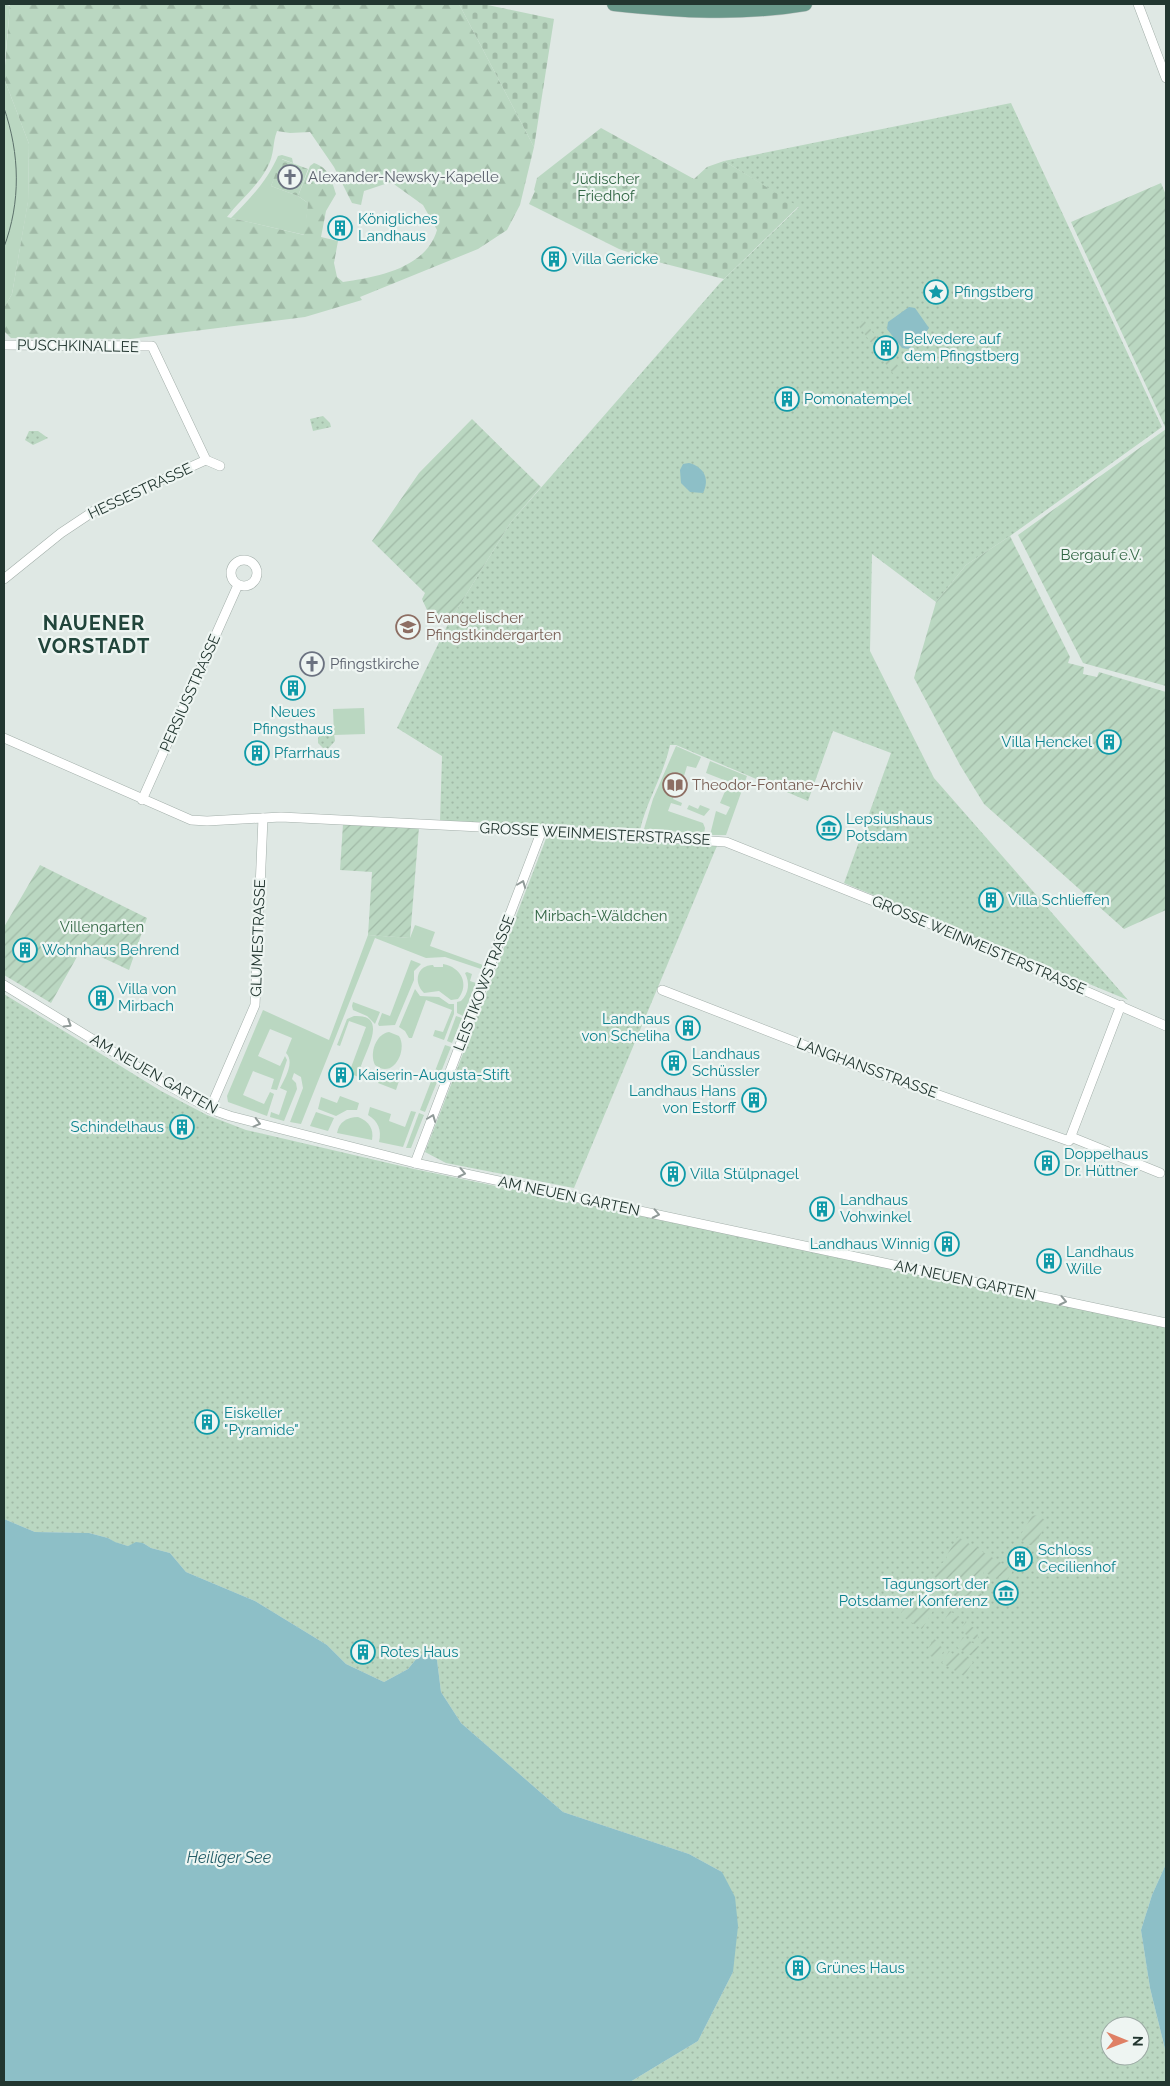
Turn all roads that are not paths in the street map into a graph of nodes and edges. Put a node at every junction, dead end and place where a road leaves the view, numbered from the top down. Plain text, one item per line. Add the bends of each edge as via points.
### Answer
1 (614, 4) edge
2 (805, 4) edge
3 (1138, 4) edge
4 (1166, 78) edge
5 (4, 345) edge
6 (152, 346) joint
7 (206, 460) junction
8 (220, 466) dead end
9 (4, 578) edge
10 (238, 585) dead end
11 (4, 738) edge
12 (142, 800) junction
13 (263, 818) junction
14 (542, 830) junction
15 (4, 985) edge
16 (662, 990) dead end
17 (1121, 1005) junction
18 (1166, 1026) edge
19 (210, 1109) junction
20 (1071, 1137) junction
21 (415, 1163) junction
22 (1160, 1173) dead end
23 (1166, 1323) edge

1 - 2 main road via 702,12
3 - 4 street
5 - 6 street, PUSCHKINALLEE
6 - 7 street, HESSESTRASSE
7 - 8 street, HESSESTRASSE
7 - 9 street, HESSESTRASSE via 96,509
10 - 12 street, PERSIUSSTRASSE
11 - 12 street, GROSSE WEINMEISTERSTRASSE
12 - 13 street, GROSSE WEINMEISTERSTRASSE via 191,820
13 - 14 street, GROSSE WEINMEISTERSTRASSE
13 - 19 street, GLUMESTRASSE via 255,1005
14 - 17 street, GROSSE WEINMEISTERSTRASSE via 726,842 941,928
21 -> 14 street, LEISTIKOWSTRASSE
15 -> 19 street, AM NEUEN GARTEN
16 - 20 street, LANGHANSSTRASSE via 868,1070 1069,1141
17 - 18 street, GROSSE WEINMEISTERSTRASSE
17 - 20 street
19 -> 21 street, AM NEUEN GARTEN
20 - 22 street, LANGHANSSTRASSE
21 -> 23 street, AM NEUEN GARTEN

